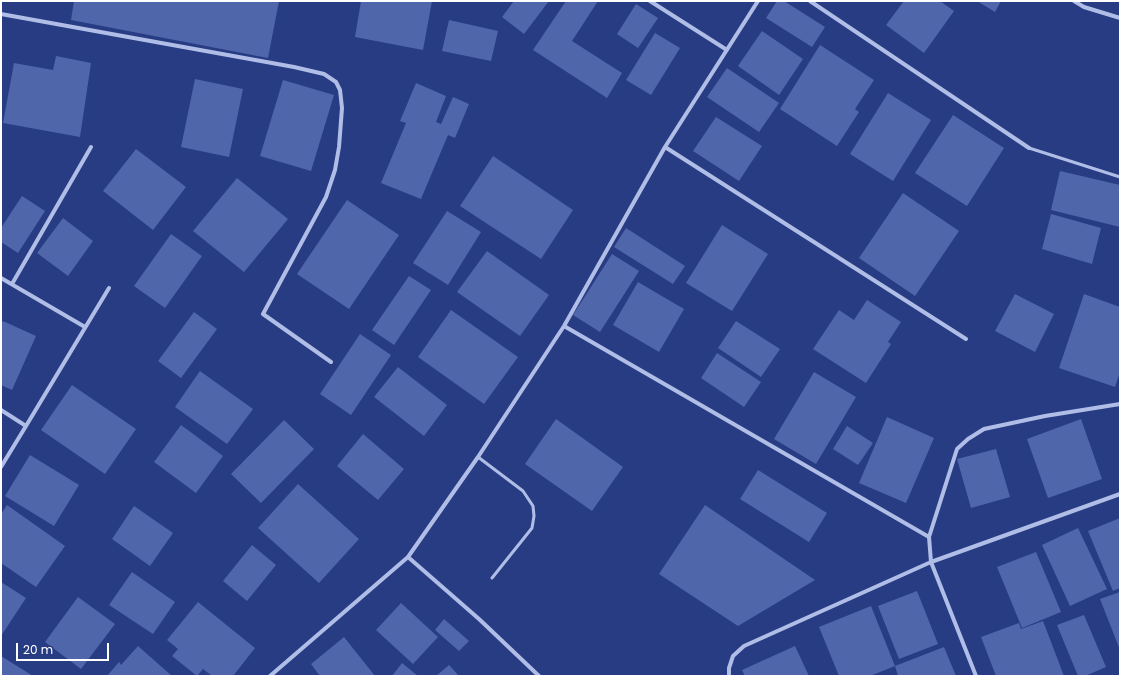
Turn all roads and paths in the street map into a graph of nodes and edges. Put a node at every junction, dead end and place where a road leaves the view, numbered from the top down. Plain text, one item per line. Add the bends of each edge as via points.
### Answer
1 (650, 1) edge
2 (758, 1) edge
3 (810, 1) edge
4 (1074, 1) edge
5 (1, 14) edge
6 (1120, 18) edge
7 (727, 50) junction
8 (92, 147) dead end
9 (665, 147) junction
10 (1029, 148) joint
11 (1120, 177) edge
12 (1, 278) edge
13 (12, 284) junction
14 (109, 288) dead end
15 (564, 326) junction
16 (85, 327) junction
17 (966, 339) dead end
18 (331, 362) dead end
19 (1120, 404) edge
20 (1, 410) edge
21 (26, 426) junction
22 (478, 457) junction
23 (1, 467) edge
24 (1120, 494) edge
25 (929, 537) junction
26 (408, 557) junction
27 (931, 562) junction
28 (492, 578) dead end
29 (270, 676) edge
30 (539, 676) edge
31 (729, 676) edge
32 (976, 676) edge

1 - 7 street
2 - 7 street
3 - 10 street
4 - 6 street via 1084,7
5 - 18 street via 294,67 324,74 336,82 340,90 342,108 335,170 326,197 263,314
7 - 9 street
8 - 13 street
9 - 15 street
9 - 17 street
10 - 11 lane
12 - 13 street
13 - 16 street
14 - 16 street
15 - 22 street
15 - 25 street
16 - 21 street
19 - 25 street via 984,429 968,439 957,449
20 - 21 street
21 - 23 street
22 - 26 street
22 - 28 lane via 523,491 533,506 532,528
24 - 27 street
25 - 27 street
26 - 29 street
26 - 30 street
27 - 31 street via 744,646 733,656
27 - 32 street

